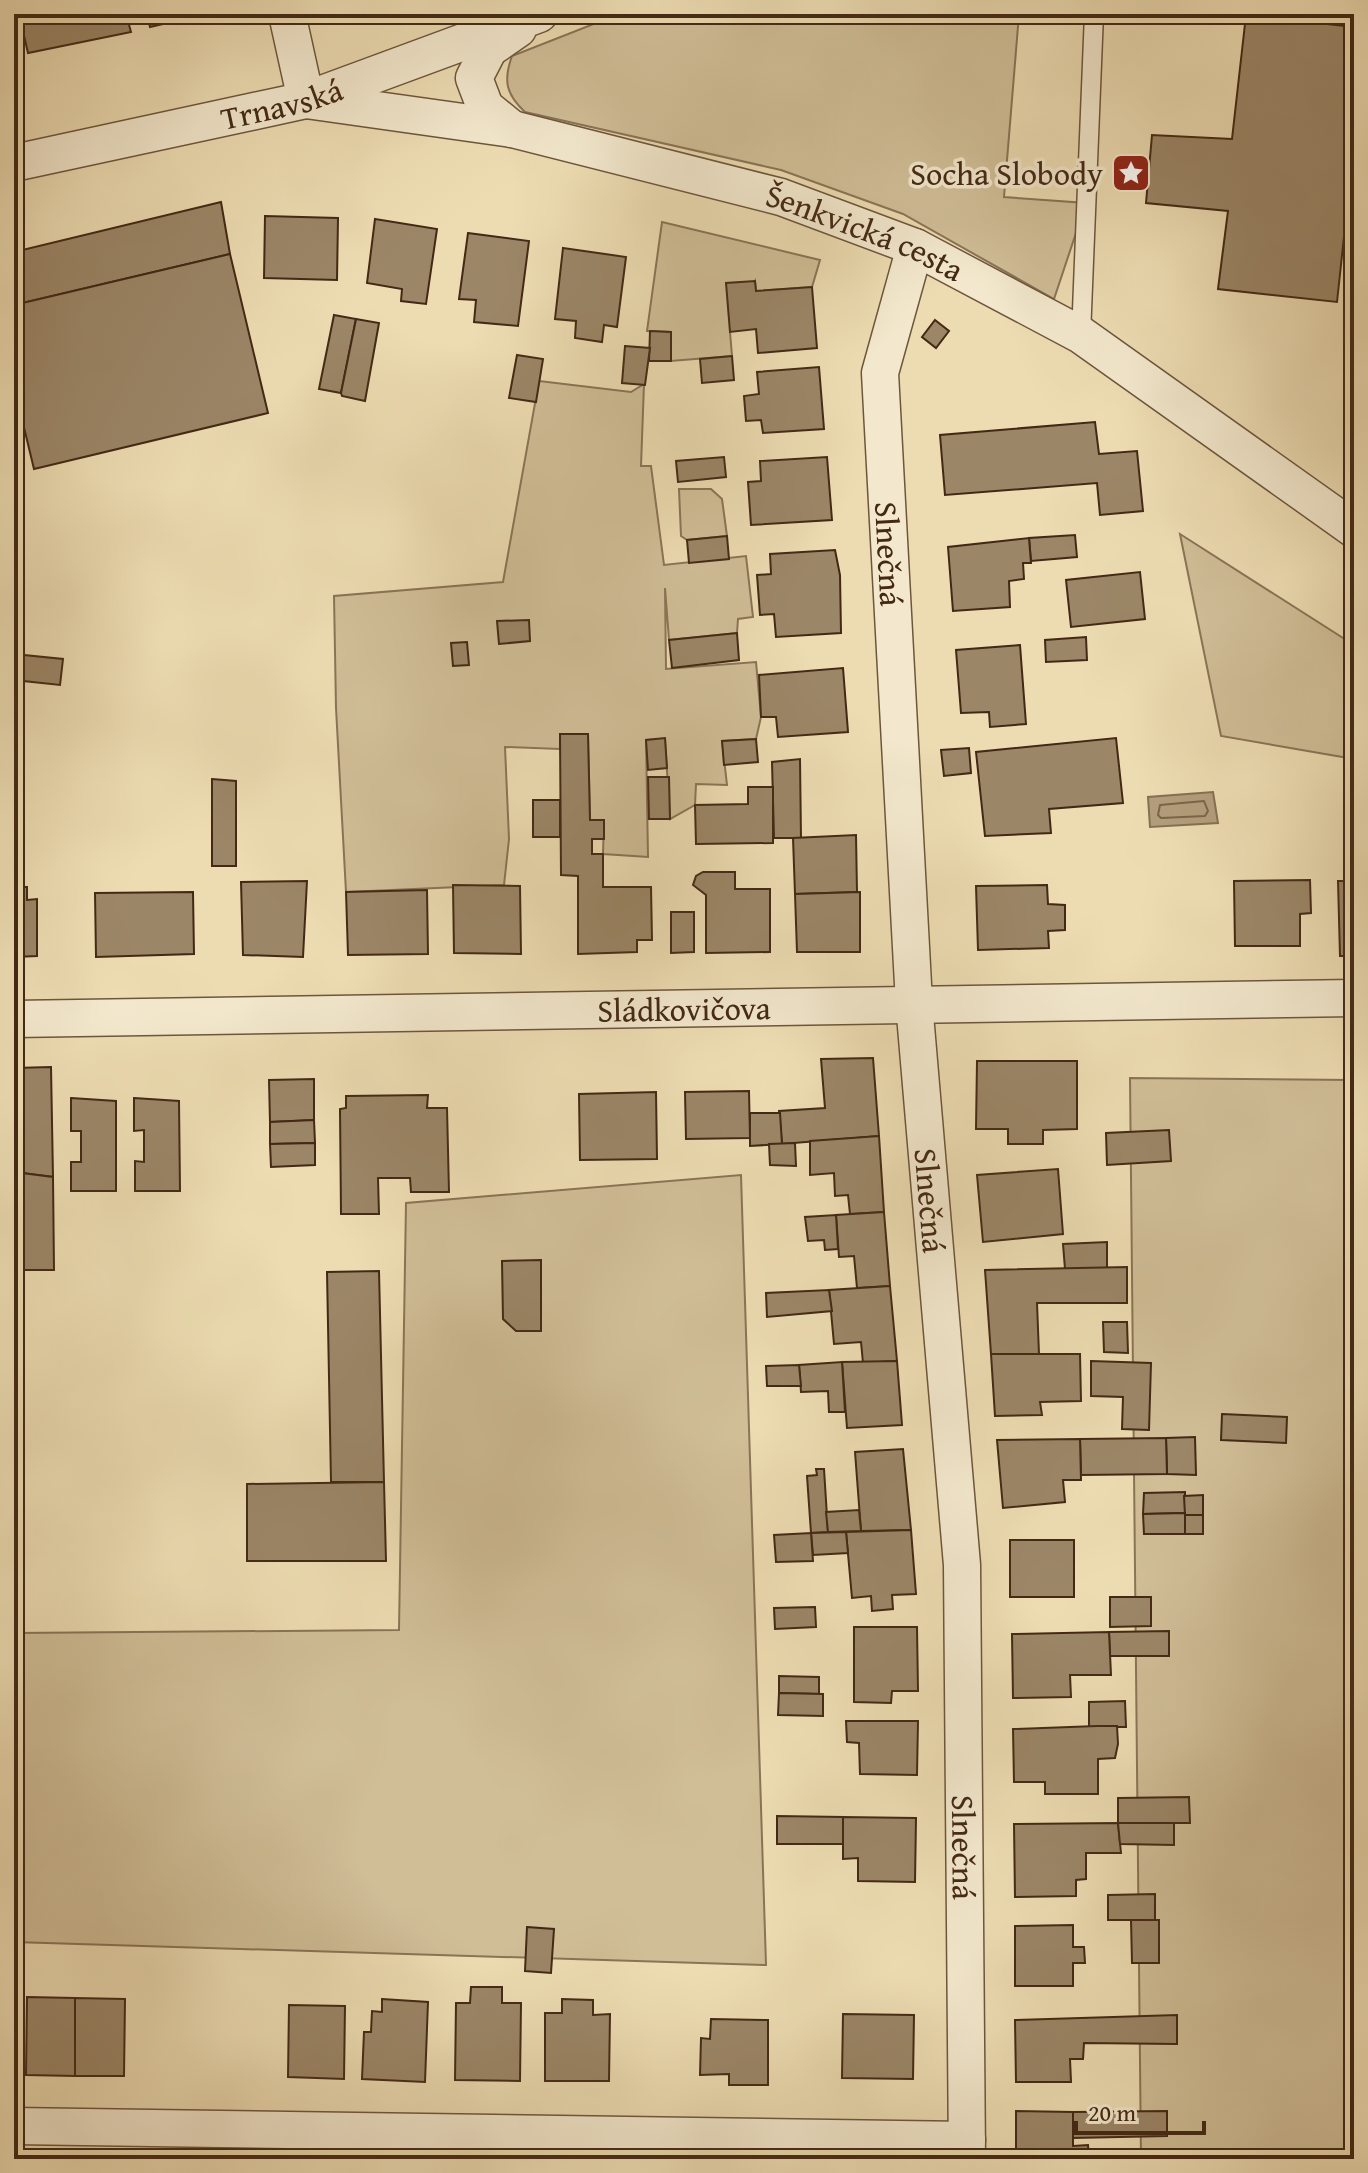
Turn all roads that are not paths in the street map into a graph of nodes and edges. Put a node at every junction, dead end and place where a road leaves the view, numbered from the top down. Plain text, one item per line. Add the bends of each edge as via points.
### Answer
1 (287, 14) edge
2 (1094, 14) edge
3 (537, 15) edge
4 (306, 100) junction
5 (512, 129) junction
6 (14, 163) edge
7 (915, 247) junction
8 (1081, 335) junction
9 (1354, 529) edge
10 (1354, 998) edge
11 (914, 1003) junction
12 (14, 1019) edge
13 (14, 2126) edge
14 (251, 2145) edge
15 (967, 2150) edge

1 - 4 street
2 - 8 lane
3 - 4 street, Trnavská
3 - 5 street via 489,49 474,78 485,107
4 - 5 street, Šenkvická cesta
4 - 6 street, Trnavská
5 - 7 street, Šenkvická cesta via 781,197
7 - 8 street, Šenkvická cesta
7 - 11 street, Slnečná via 880,373
8 - 9 street, Šenkvická cesta
10 - 11 street, Sládkovičova
11 - 12 street, Sládkovičova
11 - 15 street, Slnečná via 962,1565
13 - 14 street
14 - 15 street

